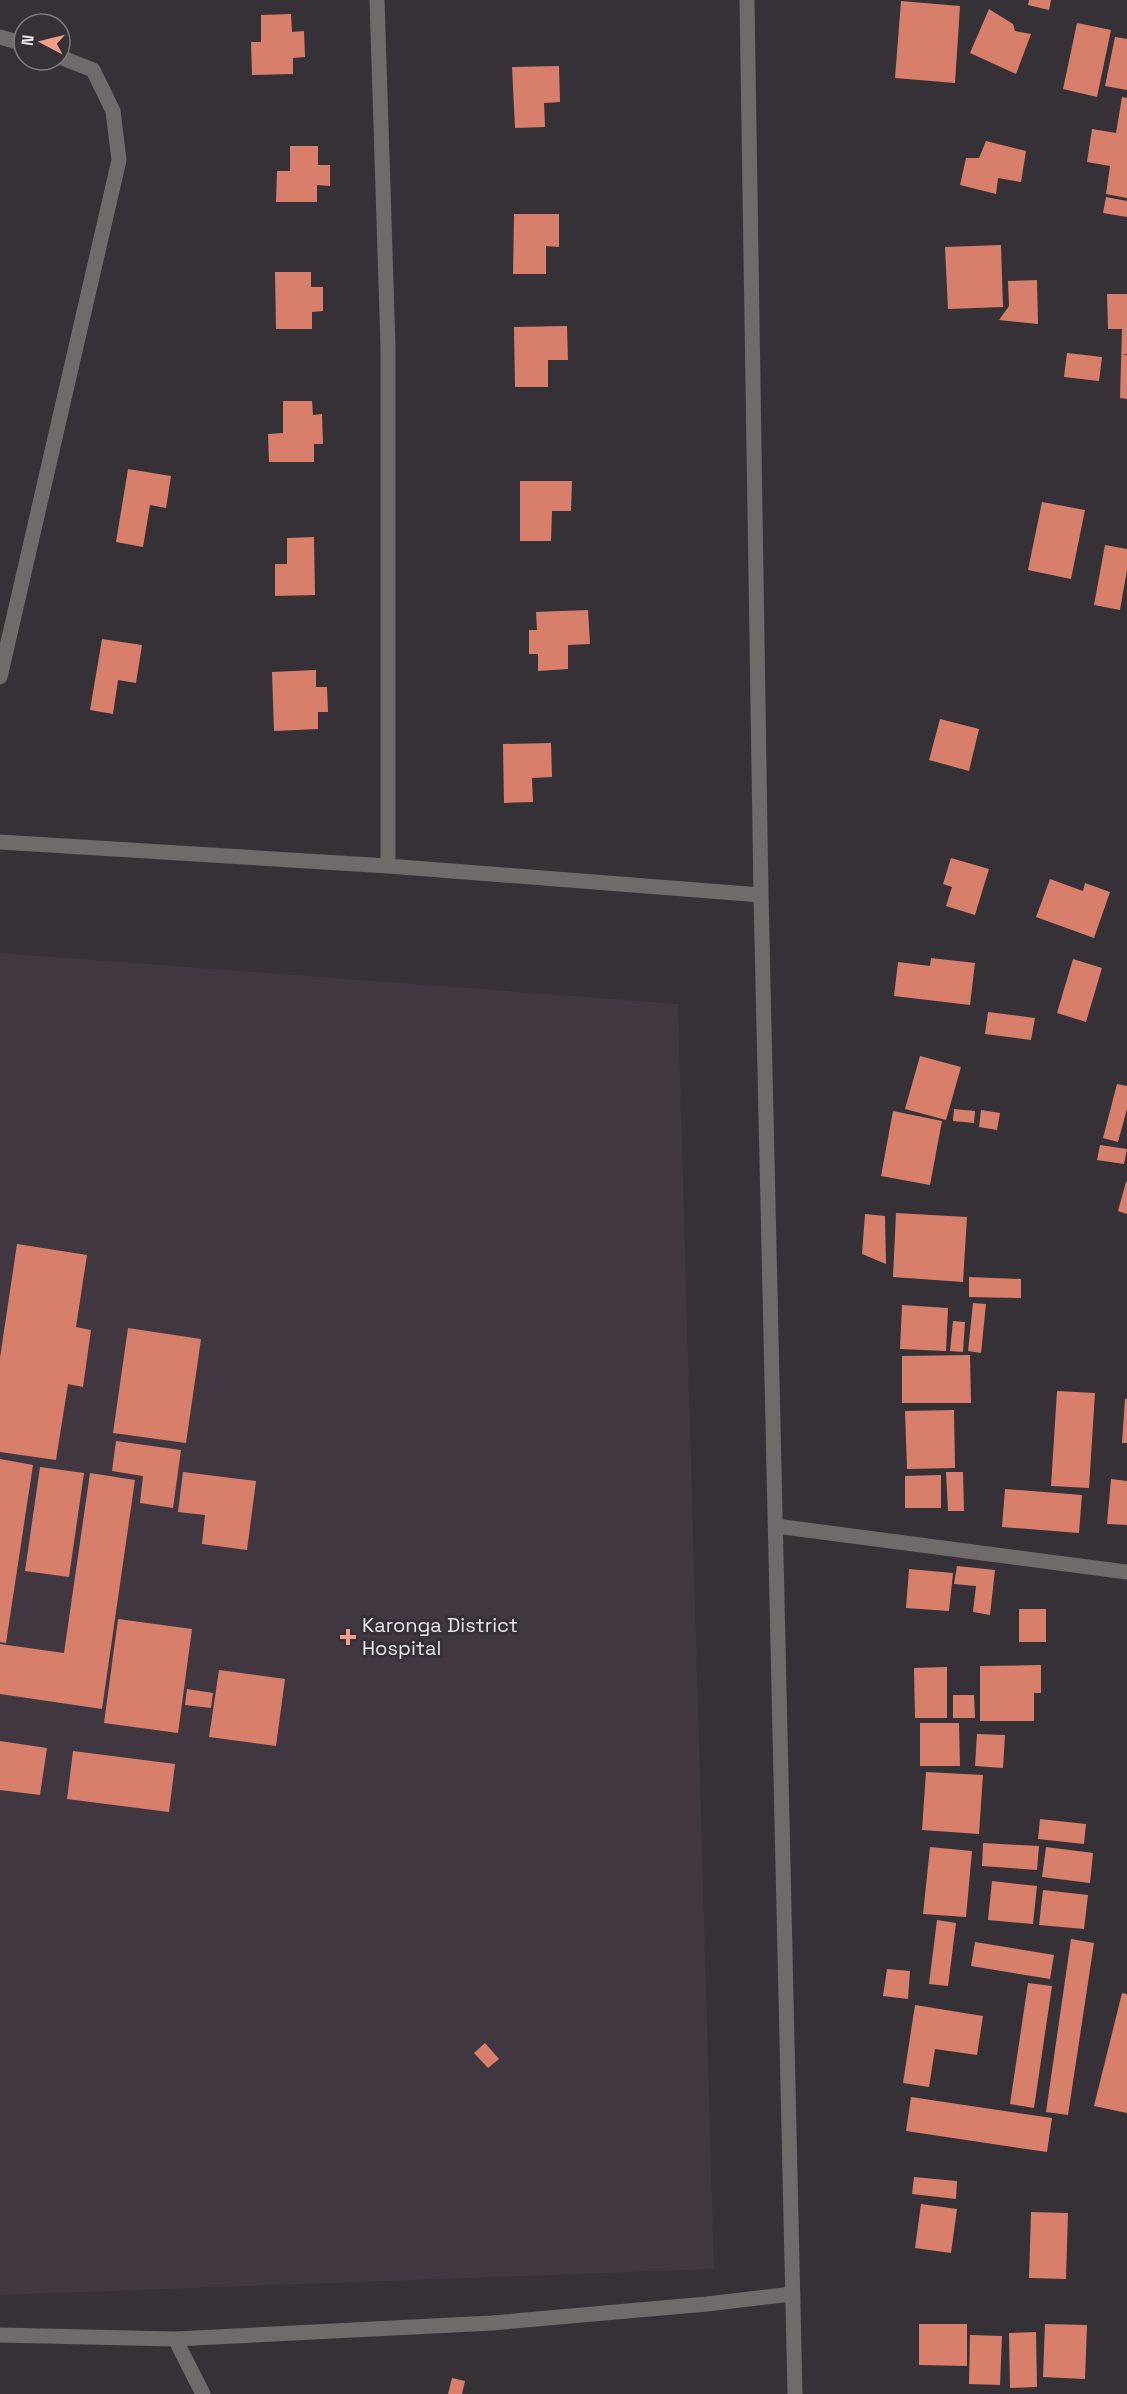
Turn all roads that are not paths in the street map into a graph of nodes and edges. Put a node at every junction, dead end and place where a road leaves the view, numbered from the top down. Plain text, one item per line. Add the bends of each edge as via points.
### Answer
1 (377, 0) edge
2 (747, 0) edge
3 (72, 62) edge
4 (0, 677) edge
5 (0, 842) edge
6 (388, 866) junction
7 (761, 895) junction
8 (776, 1526) junction
9 (1127, 1572) edge
10 (792, 2294) junction
11 (0, 2335) edge
12 (175, 2339) junction
13 (203, 2394) edge
14 (795, 2394) edge

1 - 6 street via 388,346
2 - 7 street
3 - 4 street via 93,70 113,111 119,160
5 - 6 street
6 - 7 street
7 - 8 street
8 - 9 street
8 - 10 street
10 - 12 street via 492,2323
10 - 14 street
11 - 12 street
12 - 13 street

